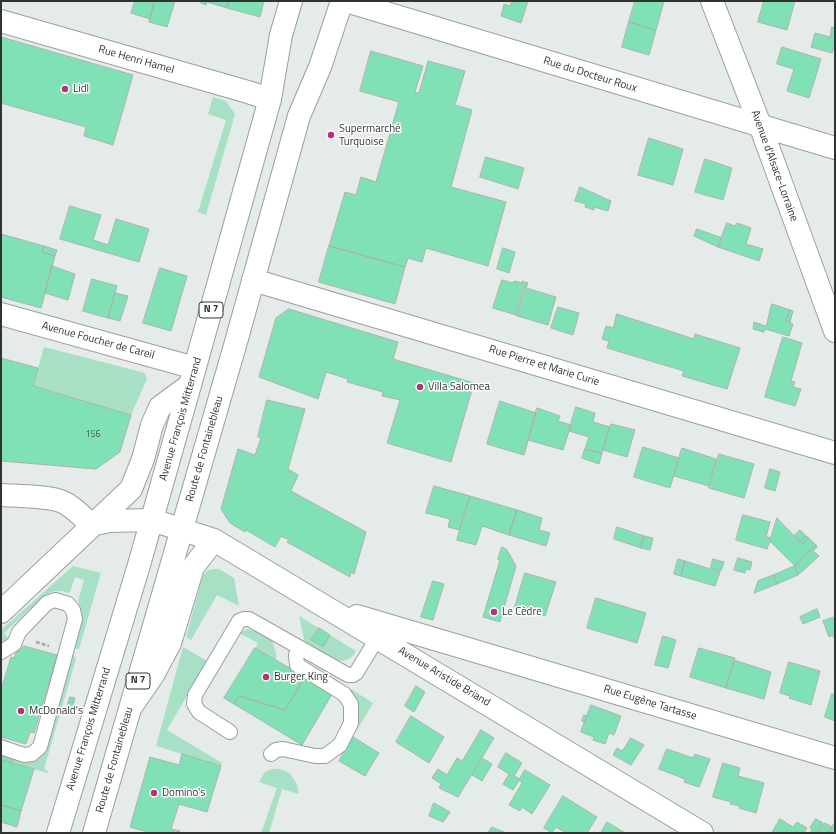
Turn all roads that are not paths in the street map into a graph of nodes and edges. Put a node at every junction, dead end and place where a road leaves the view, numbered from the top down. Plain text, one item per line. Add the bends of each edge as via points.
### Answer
1 (291, 1) edge
2 (342, 1) edge
3 (346, 1) edge
4 (712, 1) edge
5 (1, 21) edge
6 (270, 99) junction
7 (760, 125) junction
8 (835, 148) edge
9 (253, 280) junction
10 (1, 314) edge
11 (835, 331) edge
12 (193, 377) junction
13 (835, 453) edge
14 (131, 489) junction
15 (1, 495) edge
16 (152, 520) junction
17 (100, 523) junction
18 (182, 530) junction
19 (214, 540) junction
20 (193, 567) junction
21 (325, 608) junction
22 (1, 612) edge
23 (378, 637) junction
24 (299, 648) junction
25 (465, 648) junction
26 (1, 652) edge
27 (444, 677) junction
28 (131, 706) junction
29 (230, 732) dead end
30 (1, 747) edge
31 (271, 754) dead end
32 (835, 758) edge
33 (58, 833) edge
34 (94, 833) edge
35 (702, 833) edge

1 - 6 street, Avenue François Mitterrand / N 7 via 281,35
2 - 9 street, Route de Fontainebleau / N 7 via 320,67 299,116
3 - 7 street, Rue du Docteur Roux
4 - 7 street, Avenue d'Alsace-Lorraine
5 - 6 street, Rue Henri Hamel
6 - 12 street, Avenue François Mitterrand / N 7
7 - 8 street, Rue du Docteur Roux
7 - 11 street, Avenue d'Alsace-Lorraine
9 - 13 street, Rue Pierre et Marie Curie
9 - 18 street, Route de Fontainebleau / N 7
10 - 12 street, Avenue Foucher de Careil
12 - 14 street via 160,407
12 - 16 street, Avenue François Mitterrand / N 7
14 - 16 street
14 - 17 street
15 - 17 street via 53,499
16 - 17 street, Avenue Aristide Briand
16 - 18 street, Avenue Aristide Briand
16 - 33 street, Avenue François Mitterrand / N 7
17 - 22 street
18 - 19 street, Avenue Aristide Briand
18 - 20 street
18 - 28 street, Route de Fontainebleau / N 7
19 - 20 street
19 - 21 street, Avenue Aristide Briand
20 - 28 street via 170,643 153,675
21 - 23 street, Avenue Aristide Briand
21 - 25 street, Rue Eugène Tartasse
23 - 24 lane via 353,675 348,675
23 - 27 street, Avenue Aristide Briand
24 - 29 lane via 249,620 239,621 195,695 194,704 199,712
24 - 31 lane via 296,655 297,665 344,694 351,704 351,723 340,745 325,756 283,749
25 - 27 street
25 - 32 street, Rue Eugène Tartasse
26 - 30 lane via 14,644 19,632 47,603 61,601 73,610 75,620 40,747 32,754 24,755
27 - 35 street, Avenue Aristide Briand
28 - 34 street, Route de Fontainebleau / N 7

